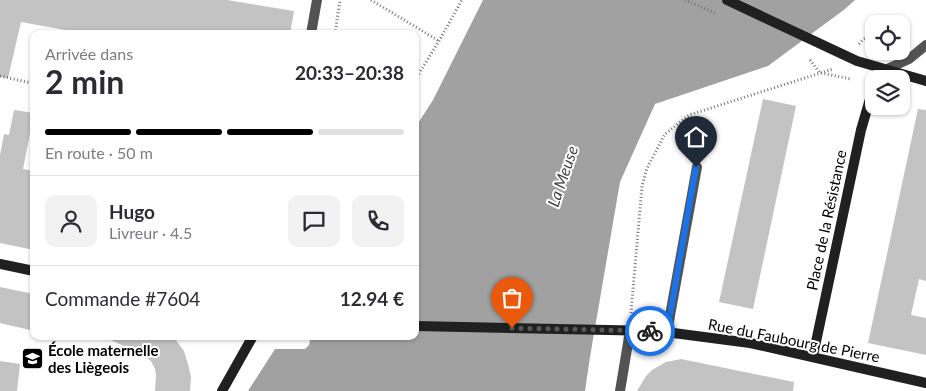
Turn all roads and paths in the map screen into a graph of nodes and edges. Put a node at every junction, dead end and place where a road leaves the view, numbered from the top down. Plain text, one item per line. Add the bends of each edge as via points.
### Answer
1 (317, 0) edge
2 (371, 0) edge
3 (462, 0) edge
4 (727, 0) edge
5 (340, 1) edge
6 (312, 30) edge
7 (336, 30) edge
8 (865, 39) edge
9 (439, 41) junction
10 (858, 44) dead end
11 (926, 44) edge
12 (807, 56) dead end
13 (875, 70) edge
14 (890, 70) edge
15 (419, 74) edge
16 (0, 76) edge
17 (910, 78) edge
18 (856, 80) dead end
19 (926, 81) edge
20 (30, 84) edge
21 (865, 115) edge
22 (696, 167) dead end
23 (0, 264) edge
24 (30, 270) edge
25 (419, 326) edge
26 (630, 331) junction
27 (667, 332) junction
28 (251, 340) edge
29 (813, 356) junction
30 (926, 383) edge
31 (222, 391) edge
32 (620, 391) edge

1 - 6 street
2 - 9 path
3 - 9 path
4 - 13 main road
5 - 7 path
8 - 10 path
9 - 15 path
11 - 14 street
12 - 18 path via 820,73
16 - 20 path
17 - 19 main road
21 - 29 main road, Place de la Résistance
22 - 27 street
23 - 24 main road
25 - 26 main road, Rue du Faubourg de Pierre
26 - 27 main road, Rue du Faubourg de Pierre
26 - 32 street
27 - 29 main road, Rue du Faubourg de Pierre via 750,343
28 - 31 main road
29 - 30 main road, Rue du Faubourg de Pierre

